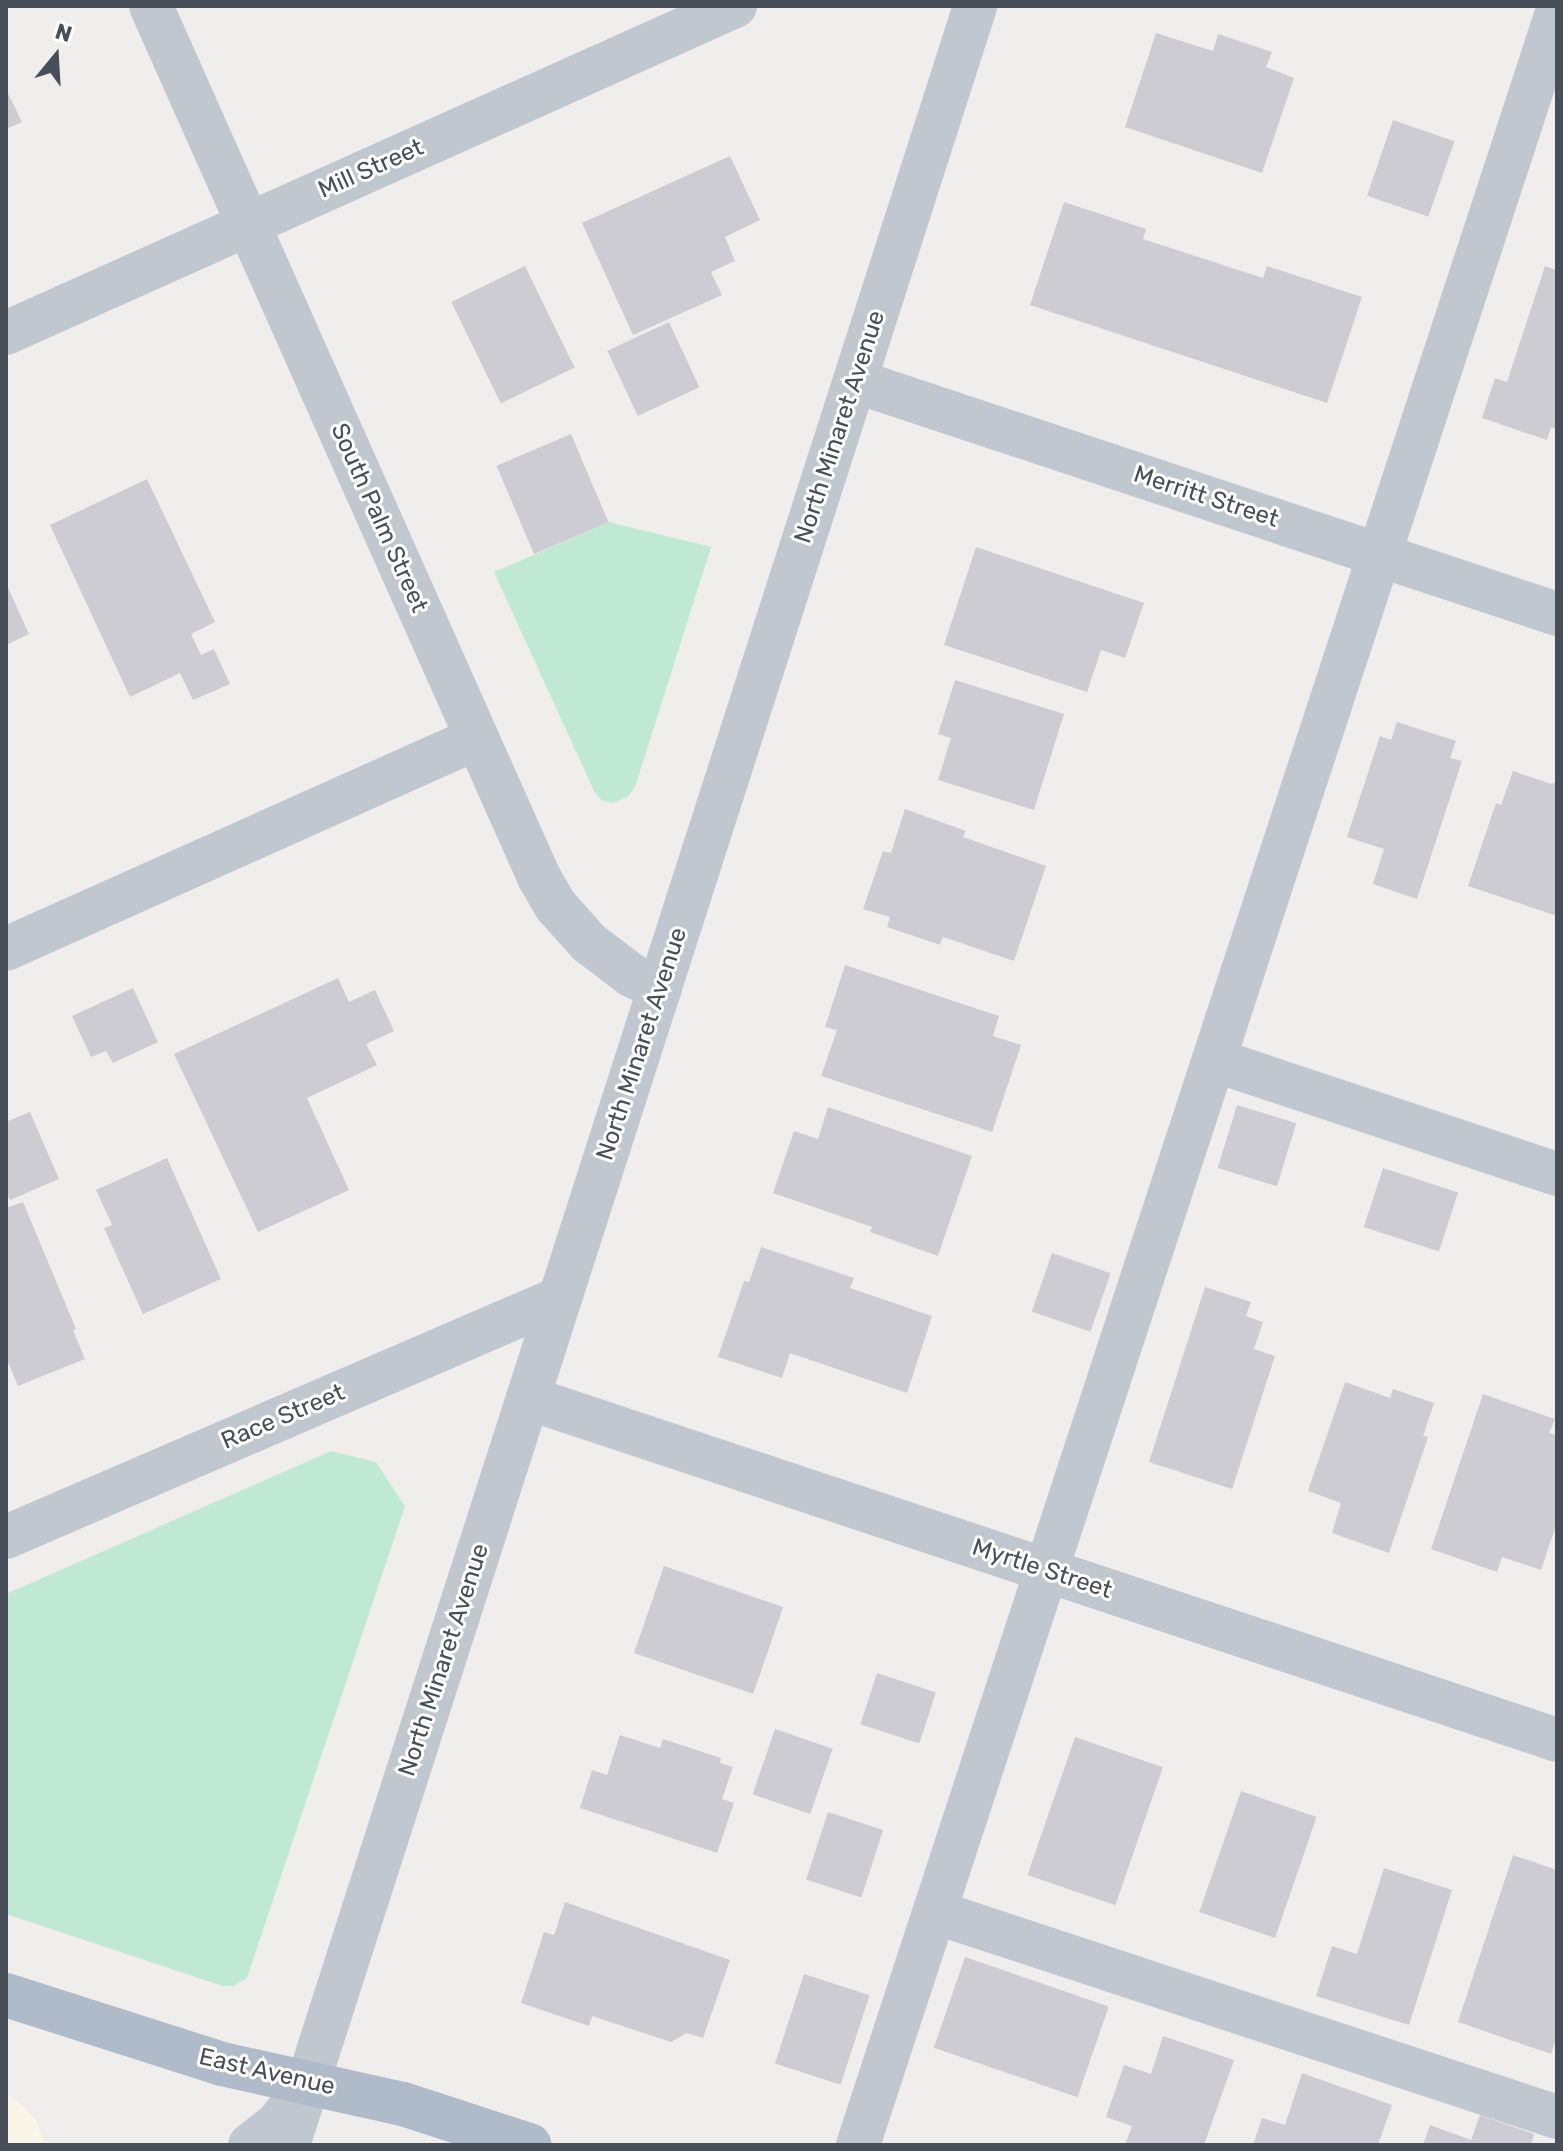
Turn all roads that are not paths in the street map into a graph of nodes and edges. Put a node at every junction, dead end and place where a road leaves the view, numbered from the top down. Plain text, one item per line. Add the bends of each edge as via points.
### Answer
1 (151, 6) edge
2 (735, 6) edge
3 (975, 6) edge
4 (1553, 38) edge
5 (248, 225) junction
6 (6, 333) edge
7 (855, 381) junction
8 (1379, 555) junction
9 (1557, 614) edge
10 (477, 738) junction
11 (6, 949) edge
12 (660, 989) junction
13 (1214, 1060) junction
14 (1557, 1174) edge
15 (560, 1298) junction
16 (528, 1398) junction
17 (6, 1537) edge
18 (1046, 1570) junction
19 (1557, 1740) edge
20 (935, 1912) junction
21 (6, 1995) edge
22 (309, 2081) junction
23 (1557, 2117) edge
24 (250, 2145) edge
25 (288, 2145) edge
26 (529, 2145) edge
27 (858, 2145) edge

1 - 5 street, South Palm Street
2 - 5 street, Mill Street
3 - 7 street, North Minaret Avenue
4 - 8 street
5 - 6 street, Mill Street
5 - 10 street, South Palm Street
7 - 8 street, Merritt Street
7 - 12 street, North Minaret Avenue
8 - 9 street, Merritt Street
8 - 13 street
10 - 11 street
10 - 12 street, South Palm Street via 556,906 589,943 631,975
12 - 15 street, North Minaret Avenue
13 - 14 street
13 - 18 street
15 - 16 street, North Minaret Avenue
15 - 17 street, Race Street
16 - 18 street, Myrtle Street
16 - 22 street, North Minaret Avenue
18 - 19 street, Myrtle Street
18 - 20 street
20 - 23 street
20 - 27 street
21 - 22 main road, East Avenue via 222,2064
22 - 24 street via 293,2107
22 - 25 street, North Minaret Avenue
22 - 26 main road, East Avenue via 403,2104

